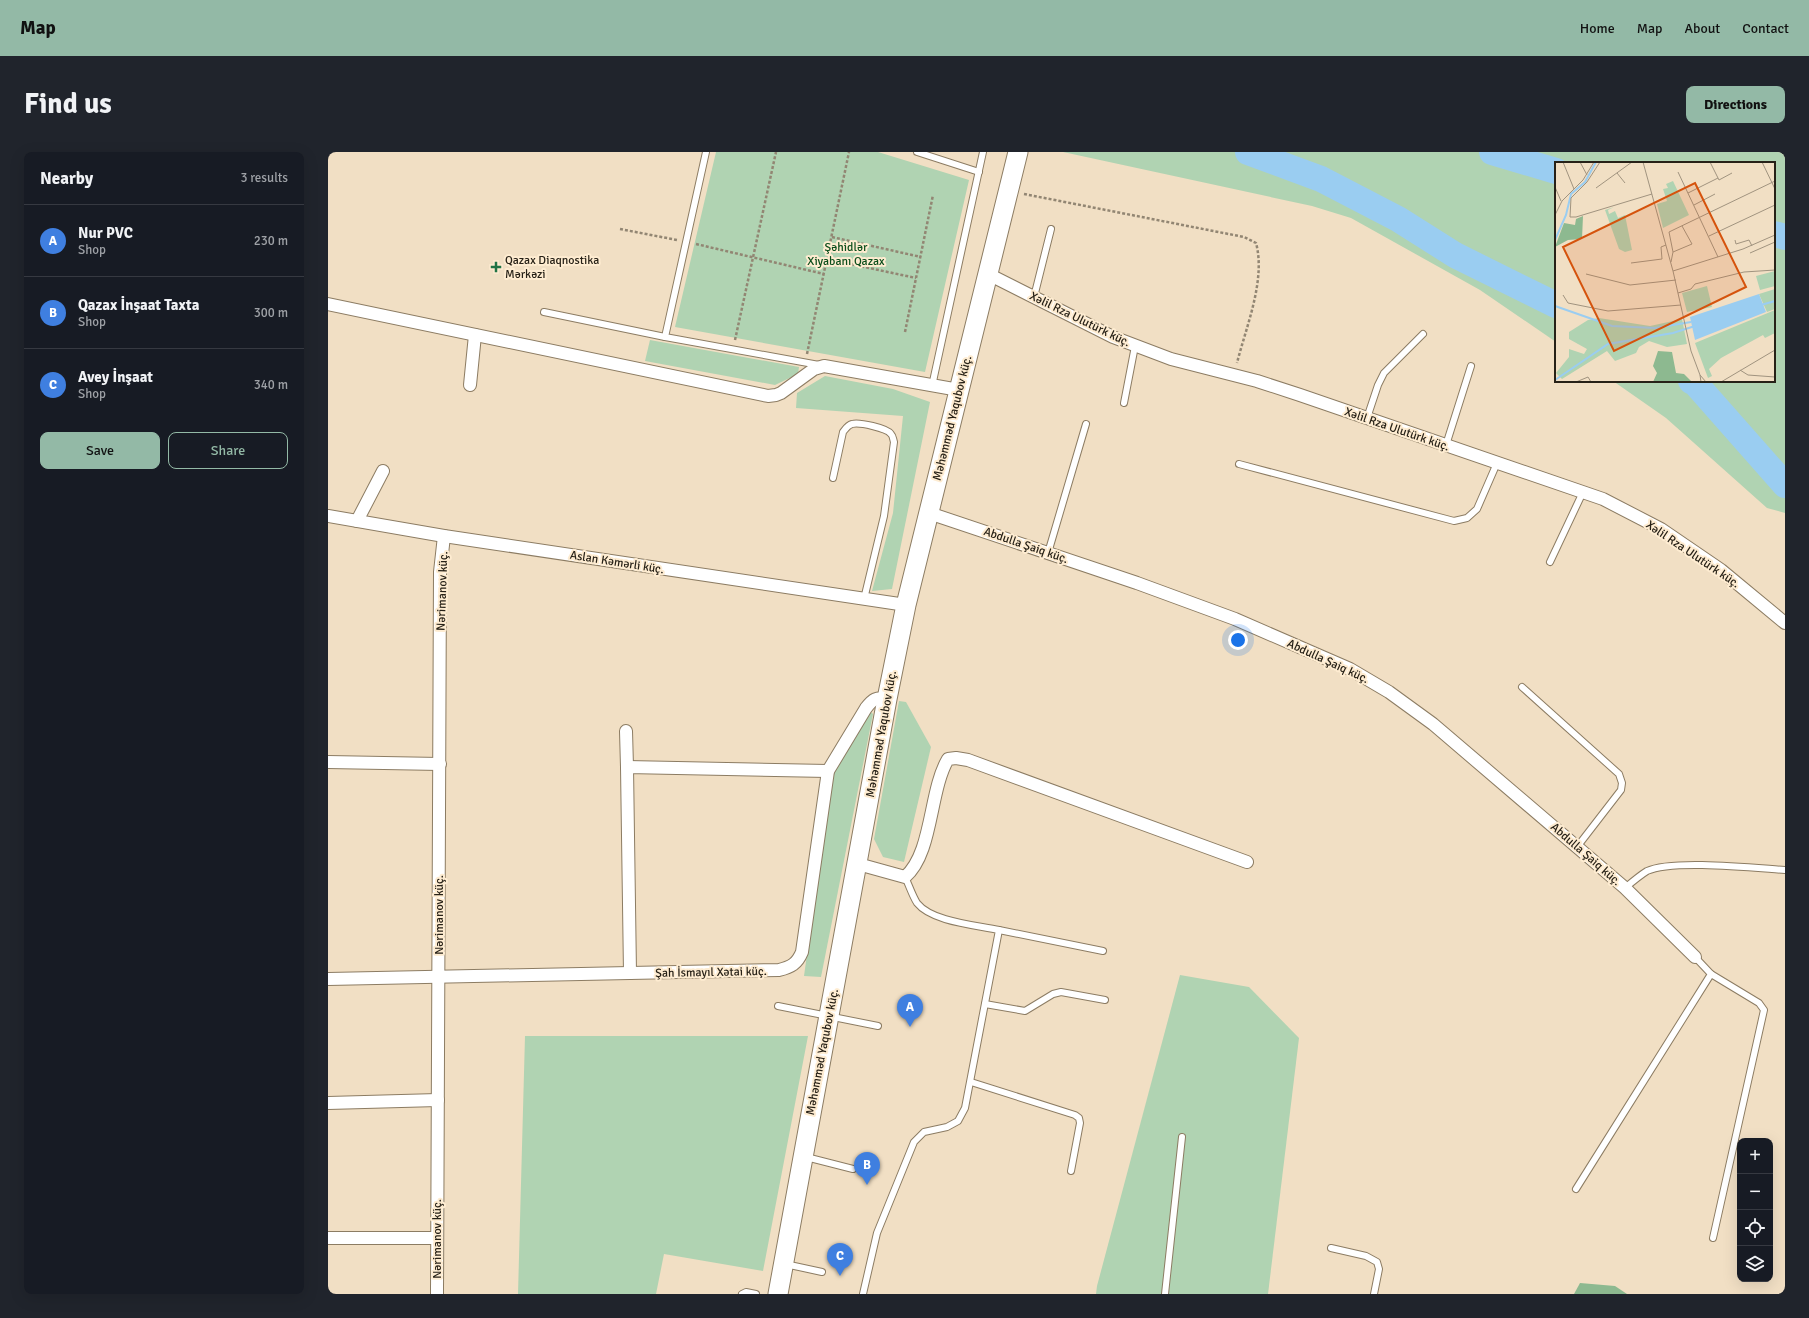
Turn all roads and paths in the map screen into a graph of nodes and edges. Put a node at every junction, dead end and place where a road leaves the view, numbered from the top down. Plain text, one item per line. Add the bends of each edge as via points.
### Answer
1 (706, 152) edge
2 (776, 152) edge
3 (849, 152) edge
4 (917, 152) edge
5 (983, 152) edge
6 (1018, 152) edge
7 (979, 172) junction
8 (1010, 185) junction
9 (933, 195) dead end
10 (620, 228) dead end
11 (1051, 229) dead end
12 (832, 237) junction
13 (686, 242) junction
14 (921, 257) junction
15 (753, 258) junction
16 (827, 259) junction
17 (824, 274) junction
18 (988, 274) junction
19 (916, 278) junction
20 (1034, 297) junction
21 (328, 304) edge
22 (544, 312) dead end
23 (905, 332) dead end
24 (1423, 334) dead end
25 (475, 335) junction
26 (665, 337) junction
27 (1135, 346) junction
28 (733, 348) junction
29 (805, 362) junction
30 (824, 366) junction
31 (1471, 366) dead end
32 (1234, 375) junction
33 (470, 385) dead end
34 (932, 386) junction
35 (959, 390) junction
36 (1124, 402) dead end
37 (1367, 418) junction
38 (1086, 424) dead end
39 (1446, 445) junction
40 (1497, 463) junction
41 (1239, 464) dead end
42 (383, 471) dead end
43 (833, 478) dead end
44 (1584, 492) junction
45 (929, 513) junction
46 (328, 516) edge
47 (357, 521) junction
48 (444, 536) junction
49 (1048, 553) junction
50 (1550, 562) dead end
51 (864, 599) junction
52 (906, 605) junction
53 (1785, 623) edge
54 (1522, 687) dead end
55 (887, 698) junction
56 (626, 731) dead end
57 (328, 762) edge
58 (440, 764) junction
59 (626, 767) junction
60 (828, 771) junction
61 (1577, 846) junction
62 (1247, 862) dead end
63 (858, 864) junction
64 (1785, 870) edge
65 (905, 877) junction
66 (1625, 888) junction
67 (999, 930) junction
68 (1103, 951) dead end
69 (1695, 957) joint
70 (630, 973) junction
71 (1711, 974) junction
72 (439, 977) junction
73 (328, 979) edge
74 (1105, 1000) dead end
75 (985, 1004) junction
76 (778, 1006) dead end
77 (829, 1016) junction
78 (878, 1026) dead end
79 (971, 1082) junction
80 (438, 1100) junction
81 (328, 1103) edge
82 (1182, 1137) dead end
83 (803, 1157) junction
84 (853, 1169) dead end
85 (1071, 1171) dead end
86 (1576, 1189) dead end
87 (328, 1238) edge
88 (437, 1238) junction
89 (1713, 1238) dead end
90 (1332, 1248) dead end
91 (784, 1263) junction
92 (822, 1272) dead end
93 (437, 1294) edge
94 (742, 1294) edge
95 (756, 1294) edge
96 (778, 1294) edge
97 (863, 1294) edge
98 (1165, 1294) edge
99 (1374, 1294) edge

1 - 13 lane
2 - 15 path
3 - 12 path
4 - 7 lane
5 - 7 lane
6 - 8 main road, Məhəmməd Yaqubov küç.
7 - 34 lane
8 - 18 main road, Məhəmməd Yaqubov küç.
8 - 32 path via 1244,237 1256,244 1260,257 1256,287
9 - 14 path
10 - 13 path
11 - 20 lane
12 - 14 path
12 - 16 path
13 - 15 path
13 - 26 lane
14 - 19 path
15 - 17 path
15 - 28 path
16 - 17 path
16 - 19 path
17 - 29 path
18 - 20 street, Xəlil Rza Ulutürk küç.
18 - 35 main road, Məhəmməd Yaqubov küç.
19 - 23 path
20 - 27 street, Xəlil Rza Ulutürk küç.
21 - 25 street
22 - 26 lane
24 - 37 lane via 1384,373
25 - 30 street via 768,396 781,393 814,369
25 - 33 street
26 - 28 lane
27 - 32 street, Xəlil Rza Ulutürk küç. via 1171,359
27 - 36 lane
28 - 29 lane
29 - 30 lane
30 - 34 street
31 - 39 lane
32 - 37 street, Xəlil Rza Ulutürk küç.
34 - 35 street
35 - 45 main road, Məhəmməd Yaqubov küç.
37 - 39 street, Xəlil Rza Ulutürk küç.
38 - 49 lane
39 - 40 street, Xəlil Rza Ulutürk küç.
40 - 41 lane via 1477,509 1467,518 1454,521
40 - 44 street, Xəlil Rza Ulutürk küç.
42 - 47 street
43 - 51 lane via 847,427 853,423 877,427 892,434 894,442 884,516
44 - 50 lane
44 - 53 street, Xəlil Rza Ulutürk küç. via 1661,529 1721,570
45 - 49 street, Abdulla Şaiq küç.
45 - 52 main road, Məhəmməd Yaqubov küç.
46 - 47 street, Aslan Kəmərli küç.
47 - 48 street, Aslan Kəmərli küç.
48 - 51 street, Aslan Kəmərli küç.
48 - 58 street, Nərimanov küç. via 440,572
49 - 61 street, Abdulla Şaiq küç. via 1235,619 1350,669 1389,692 1433,724
51 - 52 street, Aslan Kəmərli küç.
52 - 55 main road, Məhəmməd Yaqubov küç.
54 - 61 lane via 1619,774 1621,790
55 - 60 street, Şah İsmayıl Xətai küç. via 878,697 866,708
55 - 63 main road, Məhəmməd Yaqubov küç.
56 - 59 street
57 - 58 street
58 - 72 street, Nərimanov küç.
59 - 60 street
59 - 70 street
60 - 70 street, Şah İsmayıl Xətai küç. via 802,952 798,962 790,968 779,970
61 - 66 street, Abdulla Şaiq küç.
62 - 65 street via 968,760 956,758 948,759 942,770 919,856 911,872
63 - 65 street
63 - 77 main road, Məhəmməd Yaqubov küç.
64 - 66 lane via 1672,866 1648,871
65 - 67 lane via 917,902 925,911 938,917
66 - 69 street, Abdulla Şaiq küç.
67 - 68 lane
67 - 75 lane
69 - 71 lane
70 - 72 street, Şah İsmayıl Xətai küç.
71 - 86 lane
71 - 89 lane via 1759,1003 1764,1010
72 - 73 street, Şah İsmayıl Xətai küç.
72 - 80 street, Nərimanov küç.
74 - 75 lane via 1061,992 1025,1011
75 - 79 lane
76 - 77 lane
77 - 78 lane
77 - 83 main road, Məhəmməd Yaqubov küç.
79 - 85 lane via 1079,1118
79 - 97 lane via 965,1108 958,1122 924,1132 914,1142 877,1233
80 - 81 street
80 - 88 street, Nərimanov küç.
82 - 98 lane
83 - 84 lane
83 - 91 main road, Məhəmməd Yaqubov küç.
87 - 88 street
88 - 93 street, Nərimanov küç.
90 - 99 lane via 1366,1256 1377,1262 1379,1269
91 - 92 lane
91 - 96 main road, Məhəmməd Yaqubov küç.
94 - 95 lane

